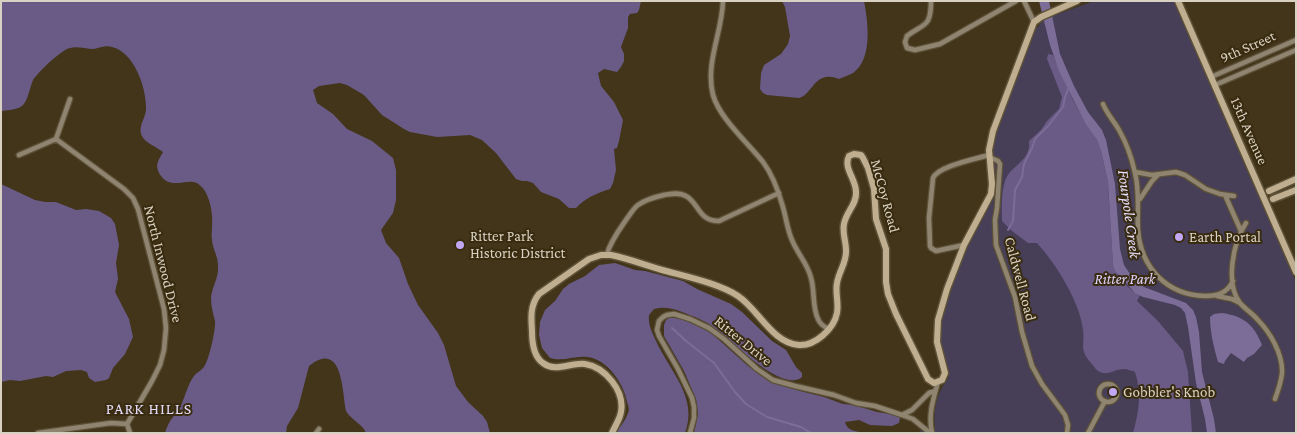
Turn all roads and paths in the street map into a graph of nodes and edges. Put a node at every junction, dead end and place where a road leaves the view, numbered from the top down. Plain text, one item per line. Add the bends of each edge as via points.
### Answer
1 (723, 1) edge
2 (931, 1) edge
3 (1016, 1) edge
4 (1024, 1) edge
5 (1178, 1) edge
6 (1074, 2) edge
7 (1036, 20) junction
8 (1296, 40) edge
9 (1296, 50) edge
10 (1211, 77) junction
11 (1214, 86) junction
12 (70, 99) dead end
13 (1103, 104) dead end
14 (56, 139) junction
15 (19, 155) dead end
16 (989, 156) junction
17 (1135, 172) junction
18 (1158, 174) junction
19 (1296, 179) edge
20 (1296, 190) edge
21 (1266, 192) junction
22 (778, 193) junction
23 (1225, 195) junction
24 (1234, 196) dead end
25 (1270, 201) junction
26 (1138, 202) junction
27 (1246, 223) dead end
28 (1241, 231) junction
29 (964, 245) junction
30 (607, 254) junction
31 (1296, 272) edge
32 (1233, 281) junction
33 (1216, 296) junction
34 (1240, 303) junction
35 (829, 329) junction
36 (938, 382) junction
37 (935, 391) junction
38 (1275, 399) dead end
39 (1105, 401) junction
40 (902, 415) junction
41 (127, 424) junction
42 (38, 433) edge
43 (130, 433) edge
44 (612, 433) edge
45 (690, 433) edge
46 (931, 433) edge
47 (1067, 433) edge
48 (1088, 433) edge

1 - 22 street via 710,71 714,97 724,116 764,164
2 - 3 street via 929,20 907,36 908,48 914,50 940,44
4 - 7 street
5 - 10 street, 13th Avenue
6 - 7 street
7 - 16 street via 993,131
8 - 10 street, 9th Street
9 - 11 street, 9th Street
10 - 11 street, 13th Avenue
11 - 21 street, 13th Avenue
12 - 14 street
13 - 17 street via 1123,137
14 - 15 street
14 - 41 street, North Inwood Drive via 133,198 162,300 166,328 163,357
16 - 29 street via 991,194
16 - 29 street via 946,168 933,178 930,246 936,251
16 - 47 street, Caldwell Road via 1000,164 996,245 1015,297 1032,366 1065,415
17 - 18 street
17 - 26 street
18 - 23 street via 1181,173 1211,192
18 - 26 street
19 - 21 street
20 - 25 street
21 - 25 street, 13th Avenue
22 - 30 street via 719,221 705,217 689,198 681,194 654,198 635,208
22 - 35 street via 790,236 812,279 816,315
23 - 24 street
23 - 28 street
25 - 31 street, 13th Avenue
26 - 33 street via 1139,241 1153,271 1178,291
27 - 28 street
28 - 32 street via 1234,252
29 - 36 street via 938,320 937,342 945,373
30 - 35 street via 731,292 743,299 772,331 792,344 809,344
30 - 44 street via 589,259 538,294 532,305 531,324 533,344 543,363 554,367 590,365 613,382 622,407
32 - 33 street via 1228,289
32 - 34 street
33 - 34 street
34 - 38 street via 1263,326 1280,356 1282,375
35 - 36 street, McCoy Road via 838,312 837,284 846,254 844,223 856,197 847,162 849,156 856,154 863,158 872,184 876,219 886,249 886,282 891,300 926,376 932,382
36 - 37 street
37 - 40 street
37 - 46 street via 930,416
39 - 39 street via 1113,400 1116,394 1111,384 1105,384 1099,391
39 - 48 street
40 - 45 street, Ritter Drive via 773,380 709,328 674,314 667,315 659,321 657,330 692,398 694,418
40 - 46 street, Ritter Drive
41 - 42 street via 111,423
41 - 43 street

